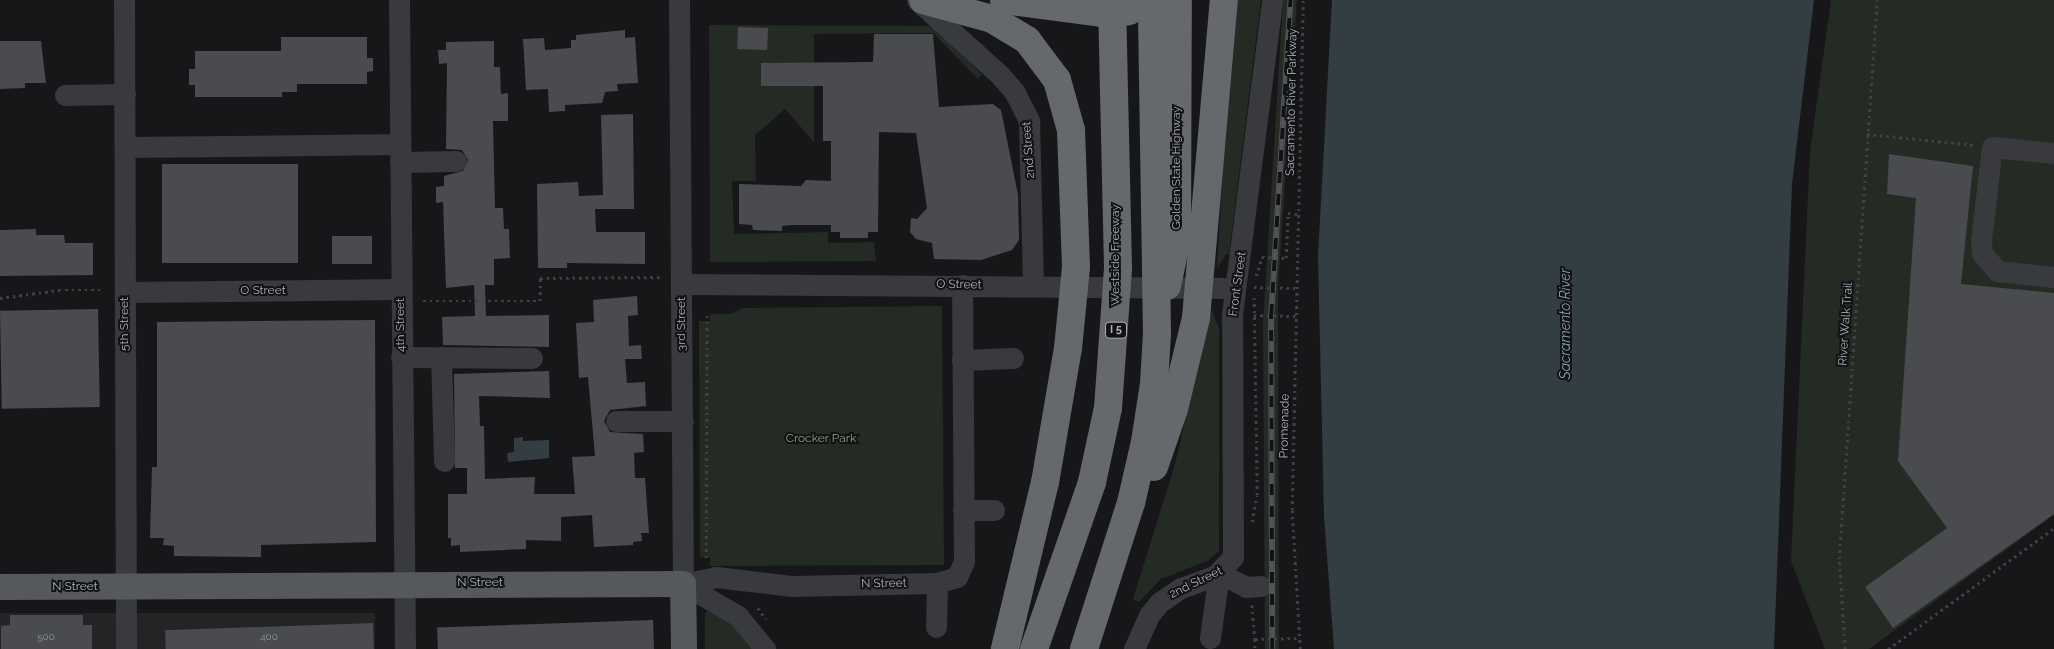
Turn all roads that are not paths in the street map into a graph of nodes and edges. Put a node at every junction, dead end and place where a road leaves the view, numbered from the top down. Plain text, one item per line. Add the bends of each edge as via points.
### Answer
1 (124, 0) edge
2 (399, 0) edge
3 (679, 0) edge
4 (917, 0) edge
5 (923, 0) edge
6 (1004, 0) edge
7 (1112, 0) edge
8 (1152, 0) edge
9 (1168, 0) edge
10 (1178, 0) edge
11 (1224, 0) edge
12 (1272, 0) edge
13 (125, 94) junction
14 (65, 95) dead end
15 (125, 147) junction
16 (400, 153) junction
17 (2054, 153) edge
18 (456, 161) dead end
19 (2054, 277) edge
20 (673, 280) junction
21 (962, 285) junction
22 (1033, 286) junction
23 (1245, 287) junction
24 (401, 289) junction
25 (125, 292) junction
26 (1157, 334) junction
27 (401, 357) junction
28 (441, 357) junction
29 (532, 358) dead end
30 (1013, 358) dead end
31 (962, 360) junction
32 (616, 421) dead end
33 (683, 421) junction
34 (444, 461) dead end
35 (963, 510) junction
36 (994, 510) dead end
37 (1114, 558) junction
38 (1223, 570) junction
39 (937, 583) junction
40 (405, 584) junction
41 (684, 584) junction
42 (126, 586) junction
43 (0, 587) edge
44 (1257, 593) road end
45 (936, 626) dead end
46 (1210, 638) dead end
47 (126, 649) edge
48 (405, 649) edge
49 (684, 649) edge
50 (765, 649) edge
51 (1004, 649) edge
52 (1034, 649) edge
53 (1084, 649) edge
54 (1134, 649) edge

1 - 13 street, 5th Street
2 - 16 street, 4th Street
3 - 20 street, 3rd Street
4 - 22 street, 2nd Street via 1004,80 1014,91 1029,121
5 - 51 highway via 992,19 1027,40 1057,80 1071,130 1076,267 1068,348 1045,482
6 - 9 highway via 1127,12
7 - 52 highway, Westside Freeway / I 5 via 1118,267 1108,408 1092,482
8 - 26 highway
10 - 26 highway, Golden State Highway via 1177,238
11 - 37 highway via 1196,318 1174,409 1146,489
12 - 23 street, Front Street
13 - 14 street
13 - 15 street, 5th Street
15 - 16 street
15 - 25 street, 5th Street
16 - 18 street
16 - 24 street, 4th Street
17 - 19 street via 1992,147 1982,253 1997,271
20 - 21 street, O Street
20 - 33 street, 3rd Street
21 - 22 street, O Street
21 - 31 street
22 - 23 street, O Street
23 - 38 street, Front Street via 1232,319 1234,553
24 - 25 street, O Street
24 - 27 street, 4th Street
25 - 42 street, 5th Street
26 - 37 highway via 1145,442
27 - 28 street
27 - 40 street, 4th Street
28 - 29 street
28 - 34 street
30 - 31 street
31 - 35 street
32 - 33 street
33 - 41 street, 3rd Street
35 - 36 street
35 - 39 street, N Street via 964,561 957,577
37 - 53 highway
38 - 44 street
38 - 46 street, Front Street
38 - 54 street, 2nd Street via 1181,588 1160,602 1149,616
39 - 41 street, N Street via 783,585 716,577
39 - 45 street
40 - 41 main road, N Street
40 - 42 main road, N Street
40 - 48 street, 4th Street
41 - 49 main road, 3rd Street
41 - 50 street via 738,616
42 - 43 main road, N Street
42 - 47 street, 5th Street

